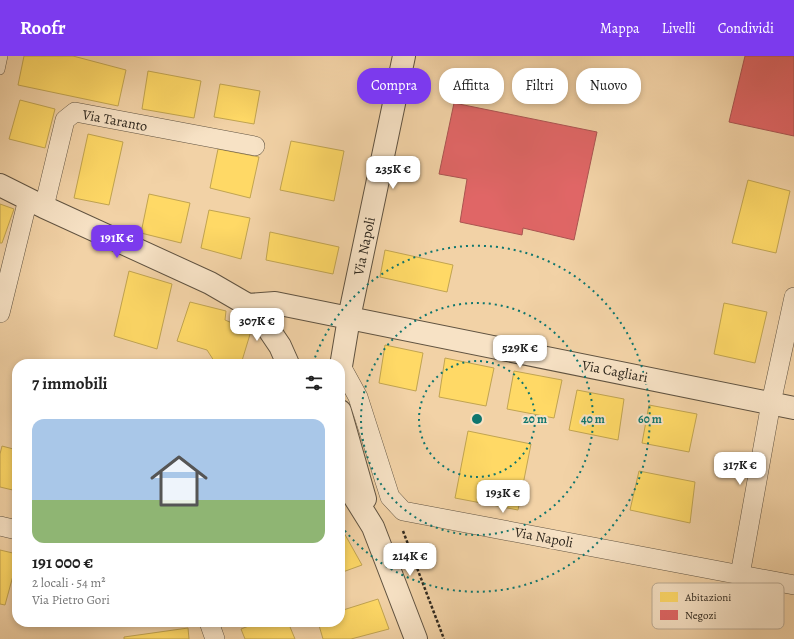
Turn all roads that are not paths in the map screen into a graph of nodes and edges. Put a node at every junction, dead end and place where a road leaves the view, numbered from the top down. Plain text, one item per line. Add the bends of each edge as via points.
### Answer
1 (3, 56) edge
2 (404, 56) edge
3 (0, 70) edge
4 (255, 146) dead end
5 (0, 185) edge
6 (36, 203) junction
7 (794, 297) edge
8 (248, 305) junction
9 (0, 313) edge
10 (349, 318) junction
11 (286, 359) edge
12 (342, 359) edge
13 (345, 380) edge
14 (771, 403) junction
15 (794, 408) edge
16 (345, 429) edge
17 (345, 482) edge
18 (0, 526) edge
19 (373, 528) junction
20 (12, 529) edge
21 (740, 575) junction
22 (783, 583) edge
23 (784, 583) edge
24 (794, 585) edge
25 (210, 627) edge
26 (215, 639) edge
27 (416, 639) edge

1 - 3 lane
2 - 10 street, Via Napoli
4 - 6 street, Via Taranto via 75,112 64,120
5 - 6 street
6 - 8 street via 210,283
6 - 9 street, Via Taranto
7 - 14 street
8 - 10 street, Via Cagliari via 275,303
8 - 11 street via 263,321
10 - 12 street, Via Napoli
10 - 14 street, Via Cagliari
13 - 21 street, Via Napoli via 358,397 390,497 403,511
14 - 15 street, Via Cagliari
14 - 21 street
16 - 19 street
17 - 19 street
18 - 20 street
19 - 27 street
21 - 22 street, Via Napoli
23 - 24 street, Via Napoli
25 - 26 street

